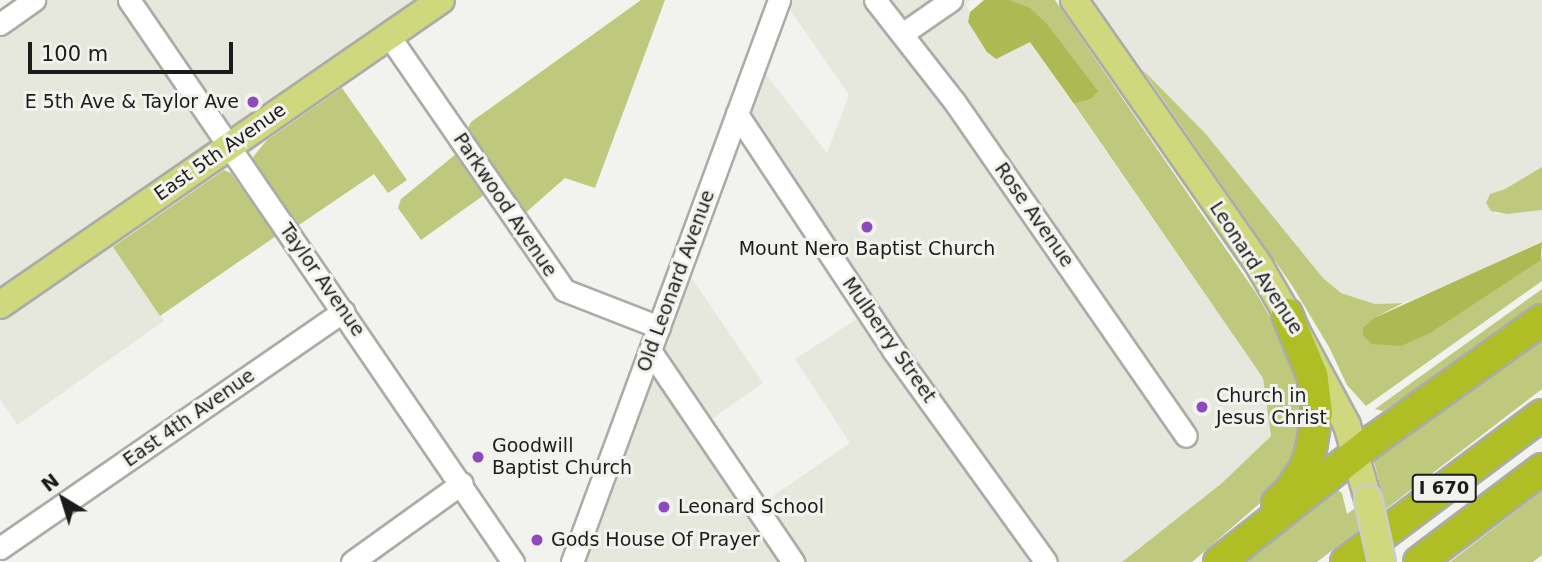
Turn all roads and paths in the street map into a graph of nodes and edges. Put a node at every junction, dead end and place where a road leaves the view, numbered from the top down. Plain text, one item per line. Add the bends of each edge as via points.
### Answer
1 (34, 0) edge
2 (129, 0) edge
3 (441, 0) edge
4 (779, 0) edge
5 (875, 0) edge
6 (951, 0) edge
7 (1074, 0) edge
8 (0, 24) edge
9 (902, 34) junction
10 (389, 36) junction
11 (737, 114) junction
12 (230, 146) junction
13 (0, 304) edge
14 (343, 311) junction
15 (1287, 313) junction
16 (1542, 320) edge
17 (659, 327) junction
18 (650, 352) junction
19 (1542, 415) edge
20 (1185, 436) dead end
21 (1358, 456) junction
22 (1542, 470) edge
23 (462, 483) junction
24 (0, 548) edge
25 (352, 562) edge
26 (513, 562) edge
27 (572, 562) edge
28 (793, 562) edge
29 (1046, 562) edge
30 (1217, 562) edge
31 (1346, 562) edge
32 (1382, 562) edge
33 (1419, 562) edge

1 - 8 street
2 - 12 street, Taylor Avenue
3 - 10 main road, East 5th Avenue
4 - 11 street, Old Leonard Avenue
5 - 9 street, Rose Avenue
6 - 9 street
7 - 15 main road, Leonard Avenue via 1260,267
9 - 20 street, Rose Avenue via 961,111
10 - 12 main road, East 5th Avenue
10 - 17 street, Parkwood Avenue via 564,290
11 - 17 street, Old Leonard Avenue
11 - 29 street, Mulberry Street via 893,351
12 - 13 main road, East 5th Avenue
12 - 14 street, Taylor Avenue
14 - 23 street, Taylor Avenue
14 - 24 street, East 4th Avenue
15 - 21 main road, Leonard Avenue via 1347,425
15 - 30 highway via 1316,395 1311,450 1289,492
16 - 21 highway
17 - 18 street, Old Leonard Avenue
18 - 27 street, Old Leonard Avenue
18 - 28 street
19 - 31 highway, I 670
21 - 30 highway
21 - 32 main road, Leonard Avenue, bridge
22 - 33 highway, I 670
23 - 25 street
23 - 26 street, Taylor Avenue

